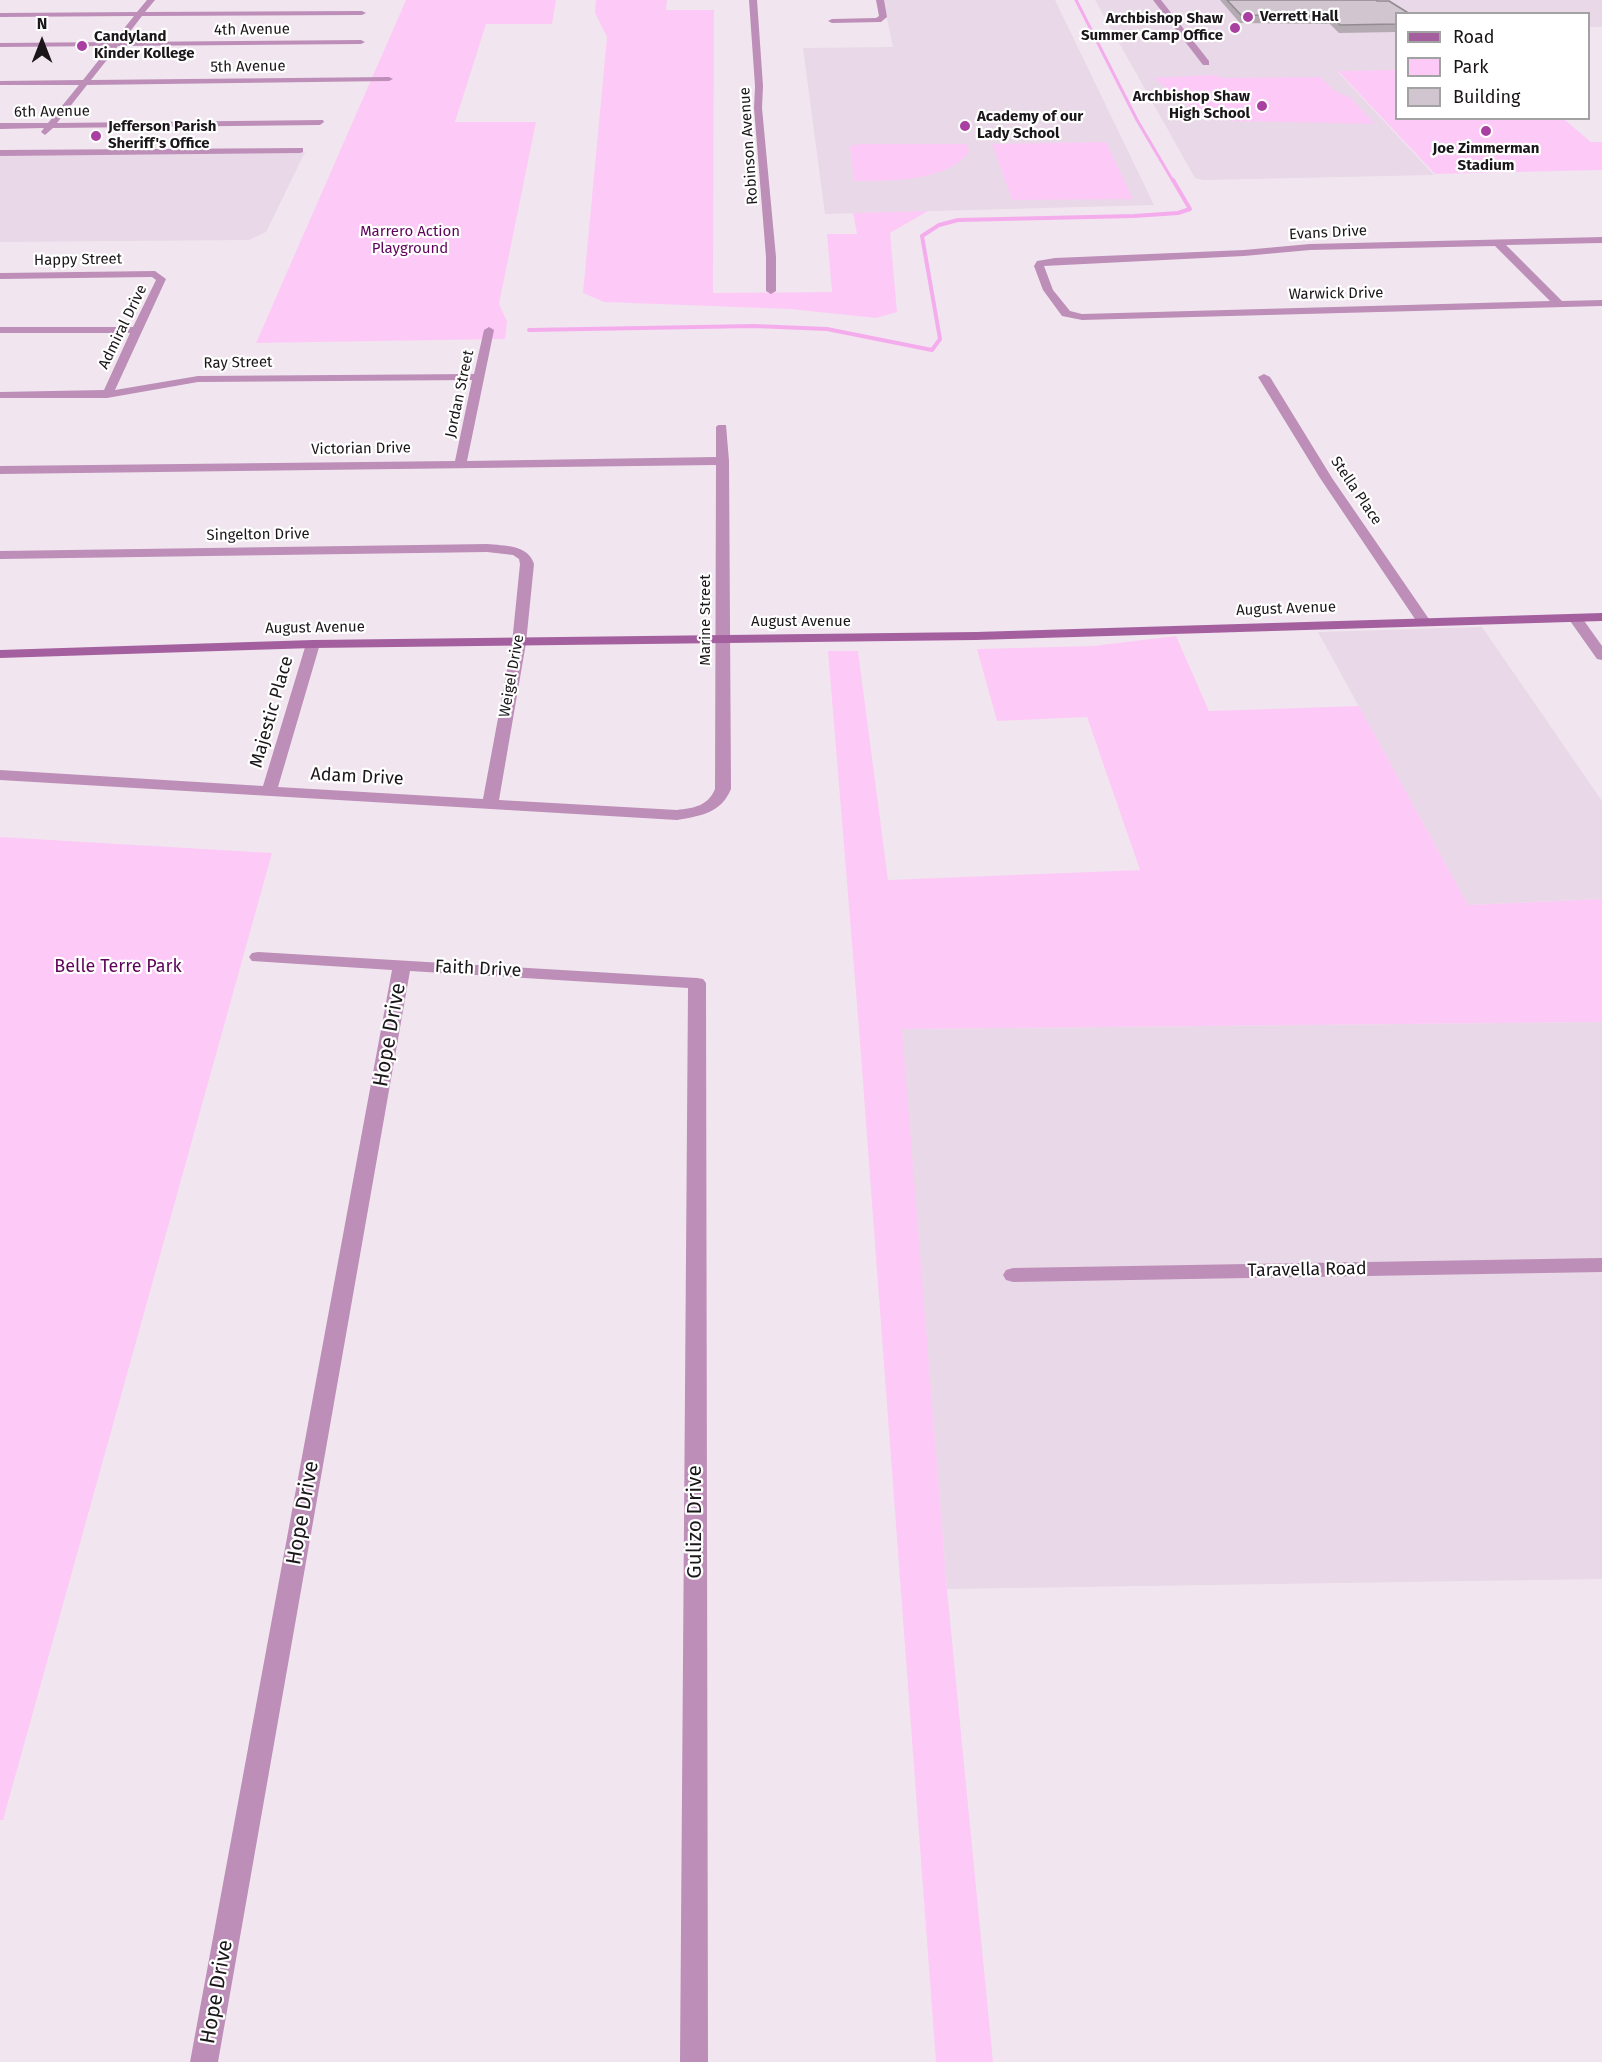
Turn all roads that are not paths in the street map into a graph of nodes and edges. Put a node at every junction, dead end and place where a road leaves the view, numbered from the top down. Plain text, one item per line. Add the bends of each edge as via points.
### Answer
1 (151, 0) edge
2 (753, 0) edge
3 (880, 0) edge
4 (1157, 0) edge
5 (362, 12) dead end
6 (140, 14) junction
7 (0, 15) edge
8 (832, 21) dead end
9 (361, 42) dead end
10 (0, 45) edge
11 (116, 45) junction
12 (1206, 63) dead end
13 (389, 79) dead end
14 (86, 82) junction
15 (0, 83) edge
16 (320, 122) dead end
17 (0, 126) edge
18 (50, 126) junction
19 (300, 150) dead end
20 (30, 152) junction
21 (0, 153) edge
22 (1602, 240) edge
23 (1497, 242) junction
24 (156, 274) joint
25 (0, 276) edge
26 (771, 291) dead end
27 (1602, 303) edge
28 (1559, 304) junction
29 (1071, 316) joint
30 (0, 330) edge
31 (136, 330) junction
32 (489, 330) dead end
33 (479, 377) junction
34 (1264, 377) dead end
35 (0, 395) edge
36 (107, 395) junction
37 (722, 427) dead end
38 (723, 461) junction
39 (460, 464) junction
40 (0, 470) edge
41 (517, 552) joint
42 (0, 555) edge
43 (1602, 617) edge
44 (1575, 618) junction
45 (1424, 622) junction
46 (723, 639) junction
47 (519, 643) junction
48 (313, 644) junction
49 (0, 654) edge
50 (1602, 656) edge
51 (0, 775) edge
52 (269, 792) junction
53 (490, 804) junction
54 (711, 808) joint
55 (258, 957) dead end
56 (402, 965) junction
57 (697, 983) joint
58 (1602, 1265) edge
59 (1013, 1275) dead end
60 (204, 2062) edge
61 (694, 2062) edge

1 - 6 street
2 - 26 street, Robinson Avenue
3 - 8 street via 883,17 878,20
4 - 12 street
5 - 6 street
6 - 7 street
6 - 11 street
9 - 11 street, 4th Avenue
10 - 11 street, 4th Avenue
11 - 14 street
13 - 14 street, 5th Avenue
14 - 15 street, 5th Avenue
14 - 18 street
16 - 18 street, 6th Avenue
17 - 18 street, 6th Avenue
18 - 20 street
19 - 20 street
20 - 21 street
22 - 23 street, Evans Drive
23 - 28 street
23 - 29 street, Evans Drive via 1310,247 1041,263 1048,290
24 - 25 street, Happy Street
24 - 31 street, Admiral Drive via 161,279
27 - 28 street, Warwick Drive
28 - 29 street, Warwick Drive
30 - 31 street
31 - 36 street, Admiral Drive
32 - 33 street, Jordan Street
33 - 36 street, Ray Street via 198,379
33 - 39 street, Jordan Street
34 - 45 street, Stella Place via 1326,478
35 - 36 street, Ray Street
37 - 38 street, Marine Street
38 - 39 street, Victorian Drive
38 - 46 street, Marine Street
39 - 40 street, Victorian Drive
41 - 42 street, Singelton Drive via 487,548
41 - 47 street, Weigel Drive via 527,564
43 - 44 street, August Avenue
44 - 45 street, August Avenue
44 - 50 street
45 - 46 street, August Avenue via 976,636
46 - 47 street, August Avenue
46 - 54 street, Marine Street via 723,789
47 - 48 street, August Avenue
47 - 53 street, Weigel Drive
48 - 49 street, August Avenue
48 - 52 street, Majestic Place
51 - 52 street, Adam Drive
52 - 53 street, Adam Drive
53 - 54 street, Adam Drive via 677,815
55 - 56 street, Faith Drive
56 - 57 street, Faith Drive
56 - 60 street, Hope Drive
57 - 61 street, Gulizo Drive
58 - 59 street, Taravella Road

